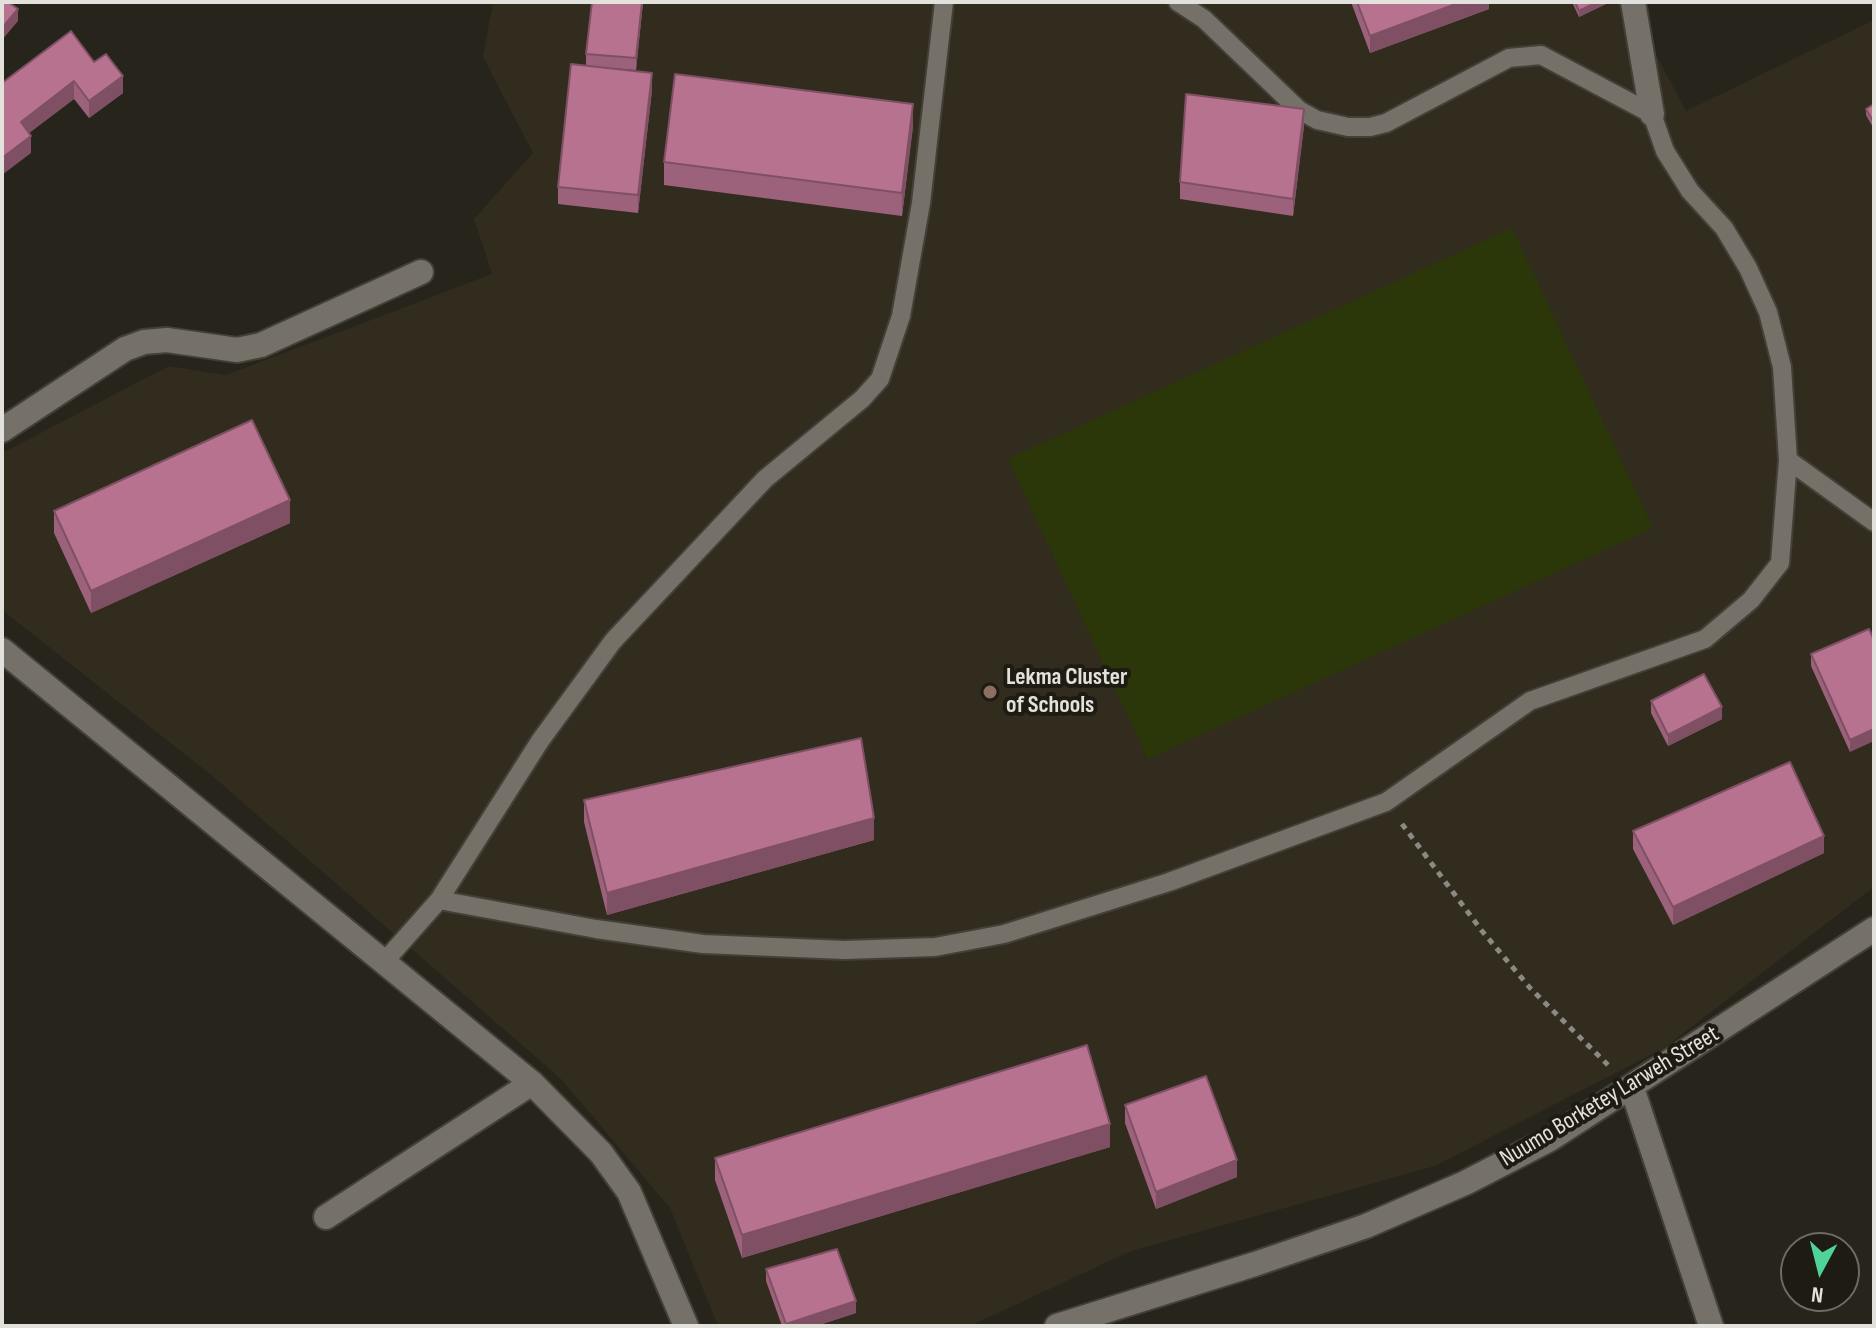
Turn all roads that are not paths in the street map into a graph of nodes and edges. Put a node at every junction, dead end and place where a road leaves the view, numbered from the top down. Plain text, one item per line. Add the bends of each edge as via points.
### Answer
1 (944, 2) edge
2 (1178, 2) edge
3 (1633, 2) edge
4 (1652, 114) junction
5 (421, 272) dead end
6 (2, 430) edge
7 (1788, 460) junction
8 (1874, 522) edge
9 (2, 650) edge
10 (439, 900) junction
11 (1874, 929) edge
12 (385, 961) junction
13 (532, 1083) junction
14 (1632, 1088) junction
15 (326, 1217) dead end
16 (686, 1326) edge
17 (1057, 1326) edge
18 (1711, 1326) edge

1 - 10 lane via 921,203 901,316 880,379 765,479 613,641 540,741
2 - 4 lane via 1204,19 1299,110 1317,120 1348,127 1386,123 1509,58 1541,55
3 - 4 street
4 - 7 lane via 1665,151 1690,191 1724,228 1768,312 1782,367
5 - 6 street via 261,345 237,350 167,340 125,349
7 - 8 lane
7 - 10 lane via 1780,563 1751,600 1705,639 1530,701 1386,802 1169,882 1004,934 935,947 844,950 703,944
9 - 12 street
10 - 12 lane
11 - 14 street, Nuumo Borketey Larweh Street
12 - 13 street
13 - 15 street
13 - 16 street via 601,1153 629,1192
14 - 17 street, Nuumo Borketey Larweh Street via 1536,1147 1366,1226
14 - 18 street

